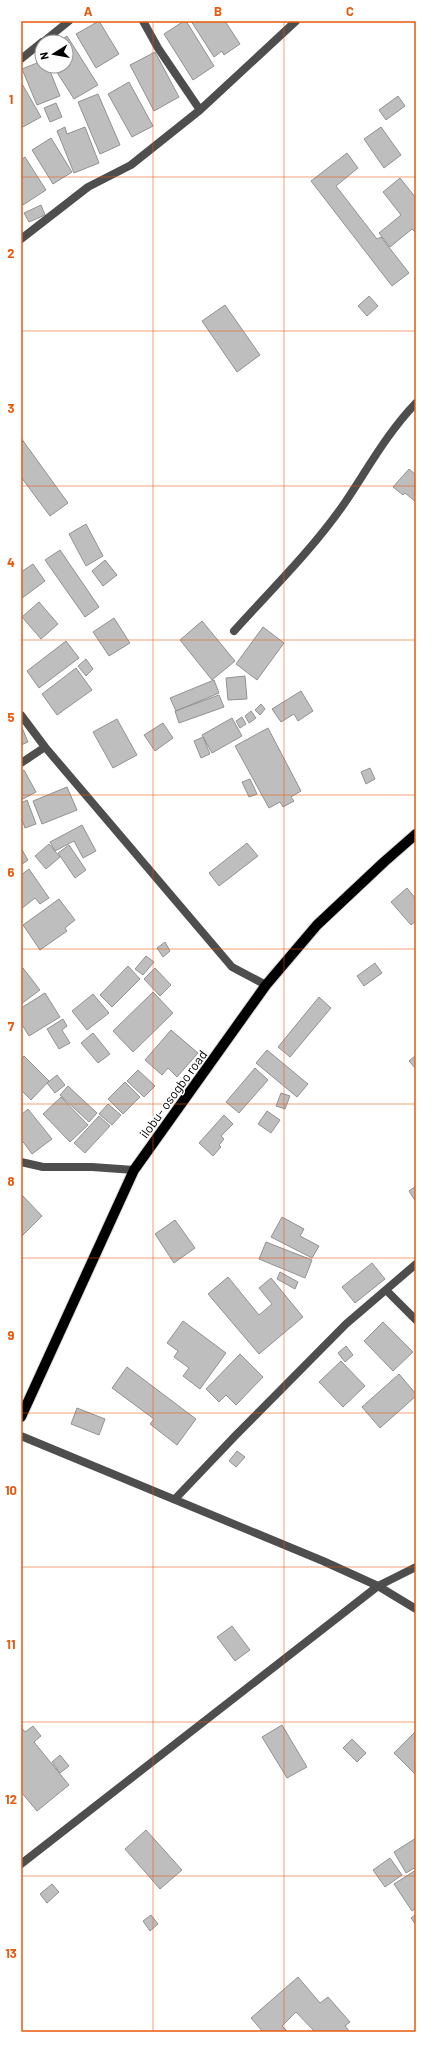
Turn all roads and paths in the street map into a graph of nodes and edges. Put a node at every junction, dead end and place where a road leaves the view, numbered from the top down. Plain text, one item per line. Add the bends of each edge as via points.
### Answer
1 (69, 21) edge
2 (143, 21) edge
3 (296, 21) edge
4 (52, 34) edge
5 (34, 48) edge
6 (21, 59) edge
7 (200, 110) junction
8 (21, 238) edge
9 (416, 403) edge
10 (234, 631) dead end
11 (21, 715) edge
12 (46, 747) junction
13 (21, 763) edge
14 (416, 834) edge
15 (266, 985) junction
16 (21, 1162) edge
17 (134, 1170) junction
18 (416, 1264) edge
19 (386, 1290) junction
20 (416, 1320) edge
21 (21, 1417) edge
22 (21, 1436) edge
23 (175, 1499) junction
24 (416, 1568) edge
25 (378, 1586) junction
26 (416, 1609) edge
27 (21, 1864) edge

1 - 4 street
2 - 7 street
3 - 7 street
5 - 6 street
7 - 8 street via 131,165 88,187
9 - 10 street via 377,452 343,505 320,534
11 - 12 street
12 - 13 street
12 - 15 street via 232,967
14 - 15 main road, ilobu- osogbo road via 317,925
15 - 17 main road, ilobu- osogbo road
16 - 17 street via 43,1167
17 - 21 main road, ilobu- osogbo road
18 - 19 street
19 - 20 street
19 - 23 street via 346,1324
22 - 23 street
23 - 25 street
24 - 25 street
25 - 26 street
25 - 27 street

